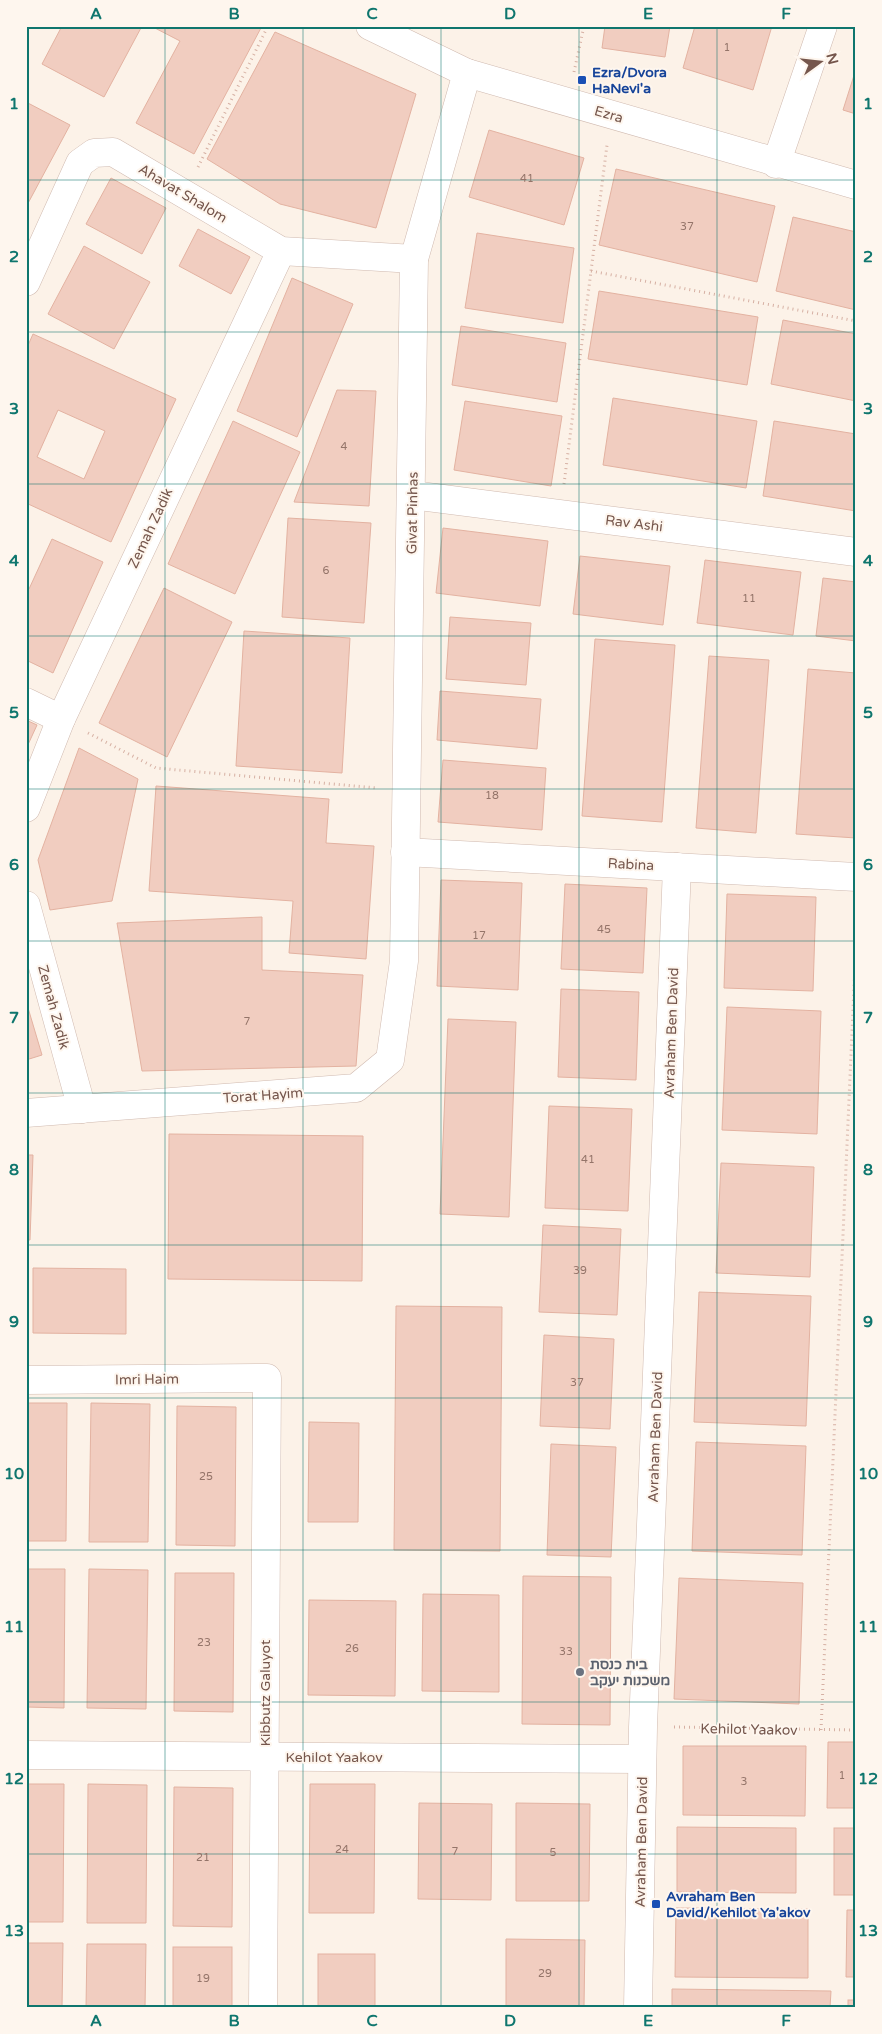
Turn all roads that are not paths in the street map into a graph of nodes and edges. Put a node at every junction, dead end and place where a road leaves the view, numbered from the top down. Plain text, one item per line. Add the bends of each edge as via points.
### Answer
1 (370, 26) edge
2 (823, 26) edge
3 (467, 73) junction
4 (776, 164) junction
5 (856, 186) edge
6 (280, 251) junction
7 (414, 259) junction
8 (26, 282) edge
9 (412, 495) junction
10 (856, 552) edge
11 (26, 702) edge
12 (61, 719) junction
13 (26, 808) edge
14 (405, 852) junction
15 (677, 867) junction
16 (856, 877) edge
17 (26, 905) edge
18 (404, 961) joint
19 (82, 1109) junction
20 (26, 1113) edge
21 (267, 1378) joint
22 (26, 1380) edge
23 (26, 1755) edge
24 (264, 1756) junction
25 (642, 1759) junction
26 (263, 2008) edge
27 (638, 2008) edge

1 - 3 street, Ezra
2 - 4 street
3 - 4 street, Ezra
3 - 7 street, Givat Pinhas
4 - 5 street, Ezra
6 - 7 street, Ahavat Shalom
6 - 8 street, Ahavat Shalom via 114,152 94,153 80,163
6 - 12 street, Zemah Zadik
7 - 9 street, Givat Pinhas
9 - 10 street, Rav Ashi
9 - 14 street, Givat Pinhas
11 - 12 street
12 - 13 street, Zemah Zadik
14 - 15 street, Rabina
14 - 18 street, Givat Pinhas
15 - 16 street, Rabina
15 - 25 street, Avraham Ben David
17 - 19 street, Zemah Zadik
18 - 19 street, Torat Hayim via 390,1060 356,1088
19 - 20 street, Torat Hayim
21 - 22 street, Imri Haim
21 - 24 street, Kibbutz Galuyot
23 - 24 street, Kehilot Yaakov
24 - 25 street, Kehilot Yaakov
24 - 26 street, Kibbutz Galuyot
25 - 27 street, Avraham Ben David

